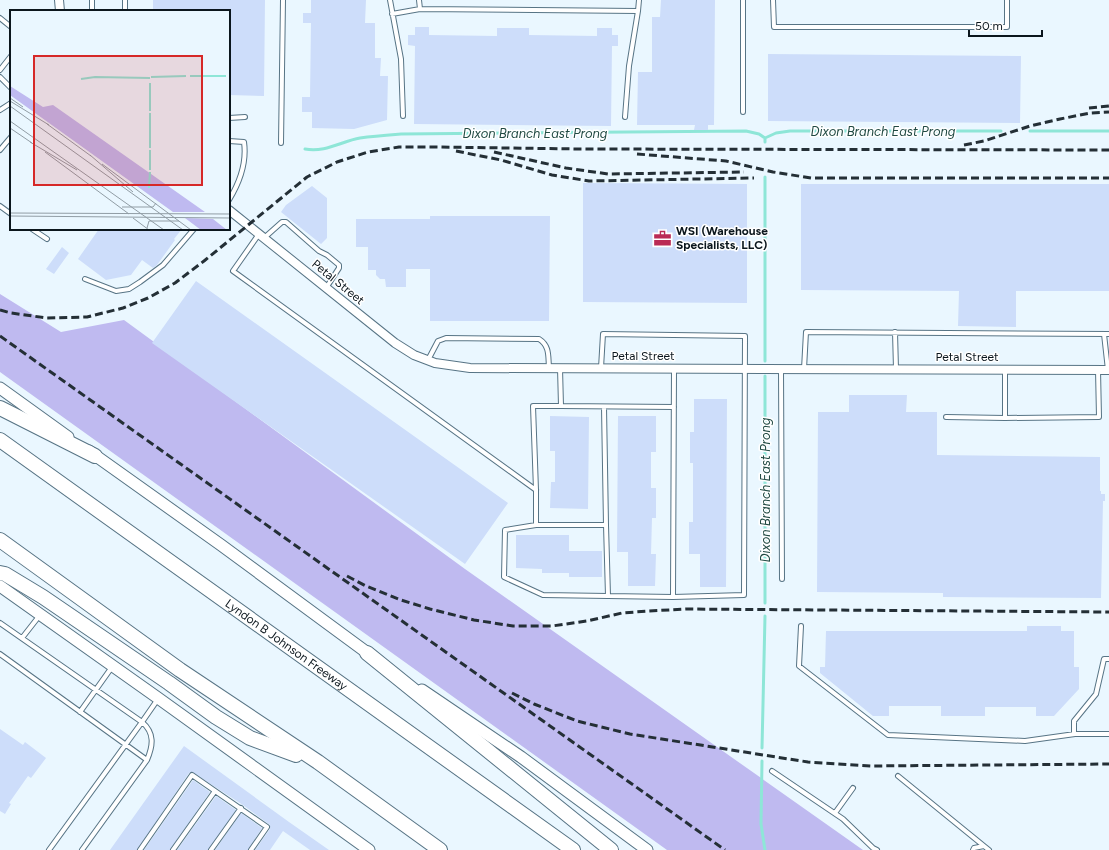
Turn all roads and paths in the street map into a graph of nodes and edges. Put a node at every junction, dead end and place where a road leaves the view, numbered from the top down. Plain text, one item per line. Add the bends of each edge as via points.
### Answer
1 (59, 0) edge
2 (283, 0) edge
3 (390, 0) edge
4 (419, 0) edge
5 (639, 0) edge
6 (743, 0) edge
7 (773, 0) edge
8 (1007, 0) edge
9 (420, 9) junction
10 (60, 10) edge
11 (638, 11) junction
12 (392, 14) junction
13 (0, 18) edge
14 (10, 26) edge
15 (10, 57) edge
16 (0, 70) edge
17 (0, 77) edge
18 (10, 87) edge
19 (10, 104) edge
20 (0, 110) edge
21 (743, 112) dead end
22 (403, 116) dead end
23 (625, 116) dead end
24 (230, 118) edge
25 (245, 118) dead end
26 (10, 138) edge
27 (230, 142) edge
28 (281, 143) dead end
29 (0, 150) edge
30 (230, 198) edge
31 (0, 206) edge
32 (230, 211) edge
33 (10, 213) edge
34 (33, 230) edge
35 (193, 230) edge
36 (261, 236) junction
37 (46, 239) dead end
38 (85, 279) dead end
39 (326, 288) junction
40 (895, 332) junction
41 (1107, 334) edge
42 (428, 360) junction
43 (549, 368) junction
44 (560, 368) junction
45 (601, 368) junction
46 (674, 368) junction
47 (745, 368) junction
48 (781, 369) junction
49 (804, 369) junction
50 (896, 369) junction
51 (1005, 369) junction
52 (1098, 370) junction
53 (1108, 370) edge
54 (0, 388) edge
55 (561, 406) junction
56 (604, 407) junction
57 (674, 407) junction
58 (0, 408) edge
59 (946, 417) dead end
60 (1005, 418) junction
61 (0, 440) edge
62 (95, 456) junction
63 (536, 490) junction
64 (536, 525) junction
65 (606, 525) junction
66 (0, 540) edge
67 (0, 573) edge
68 (782, 579) dead end
69 (0, 586) edge
70 (608, 596) junction
71 (673, 597) junction
72 (40, 614) junction
73 (0, 623) edge
74 (800, 626) dead end
75 (22, 638) junction
76 (367, 653) junction
77 (0, 654) edge
78 (1109, 659) edge
79 (113, 666) junction
80 (96, 691) junction
81 (158, 698) junction
82 (80, 712) junction
83 (142, 722) junction
84 (1074, 734) junction
85 (1109, 734) edge
86 (125, 744) junction
87 (148, 760) junction
88 (318, 762) junction
89 (772, 771) dead end
90 (898, 776) dead end
91 (853, 788) dead end
92 (215, 791) junction
93 (241, 808) junction
94 (835, 813) junction
95 (984, 846) junction
96 (49, 850) edge
97 (82, 850) edge
98 (140, 850) edge
99 (173, 850) edge
100 (211, 850) edge
101 (251, 850) edge
102 (369, 850) edge
103 (440, 850) edge
104 (573, 850) edge
105 (611, 850) edge
106 (647, 850) edge
107 (877, 850) edge
108 (973, 850) edge
109 (990, 850) edge

1 - 10 street
2 - 28 lane
3 - 12 lane
4 - 9 lane
5 - 11 lane
6 - 21 lane
7 - 8 lane via 774,27 1007,27
9 - 11 lane
9 - 12 lane
11 - 23 lane via 629,66
12 - 22 lane via 400,58
13 - 14 lane
15 - 16 lane
17 - 18 lane
19 - 20 lane
24 - 25 lane
26 - 29 lane
27 - 30 lane via 244,142 245,147 241,178
31 - 33 lane
32 - 36 street, Petal Street
34 - 37 lane
35 - 38 lane via 163,265 129,289 116,291
36 - 39 street, Petal Street
36 - 39 lane via 286,222 339,265
36 - 63 lane via 233,271
39 - 42 street, Petal Street via 395,343
40 - 41 lane
40 - 49 lane via 806,332
40 - 50 lane
41 - 53 lane
42 - 43 street, Petal Street via 470,368
42 - 43 lane via 438,341 446,338 539,339 547,348
43 - 44 street, Petal Street
44 - 45 street, Petal Street
44 - 55 lane
45 - 46 street, Petal Street
45 - 47 lane via 603,334 745,336
46 - 47 street, Petal Street
46 - 57 lane
47 - 48 street, Petal Street
47 - 71 lane via 744,595
48 - 49 street, Petal Street
48 - 68 lane
49 - 50 street, Petal Street
50 - 51 street, Petal Street
51 - 52 street, Petal Street
51 - 60 lane
52 - 53 street, Petal Street
52 - 60 lane via 1099,417
54 - 62 main road
55 - 56 lane
55 - 63 lane via 533,406
56 - 57 lane
56 - 65 lane
57 - 71 lane
58 - 62 highway
59 - 60 lane
61 - 104 highway, Lyndon B Johnson Freeway
62 - 76 main road
63 - 64 lane
64 - 65 lane
64 - 70 lane via 505,530 504,577 543,595
65 - 70 lane
66 - 88 highway via 180,670
67 - 88 highway via 43,597 250,738
69 - 72 main road
70 - 71 lane
72 - 75 lane
72 - 79 main road
73 - 75 lane
74 - 84 lane via 799,666 888,735 1025,741
75 - 80 lane
76 - 105 highway
76 - 106 main road via 521,757
77 - 82 lane
78 - 84 lane via 1104,659 1096,694 1074,721
79 - 80 lane
79 - 81 main road
80 - 82 lane
80 - 83 lane
81 - 83 lane
81 - 102 main road
82 - 86 lane
83 - 86 lane
83 - 87 lane via 148,727 152,739 152,751
84 - 85 lane
86 - 87 lane
86 - 96 lane
87 - 97 lane
88 - 103 highway
89 - 94 lane
90 - 95 lane
91 - 94 lane
92 - 93 lane
92 - 98 lane via 192,775
92 - 99 lane
93 - 100 lane
93 - 101 lane via 267,827
94 - 107 lane
95 - 108 lane
95 - 109 lane

